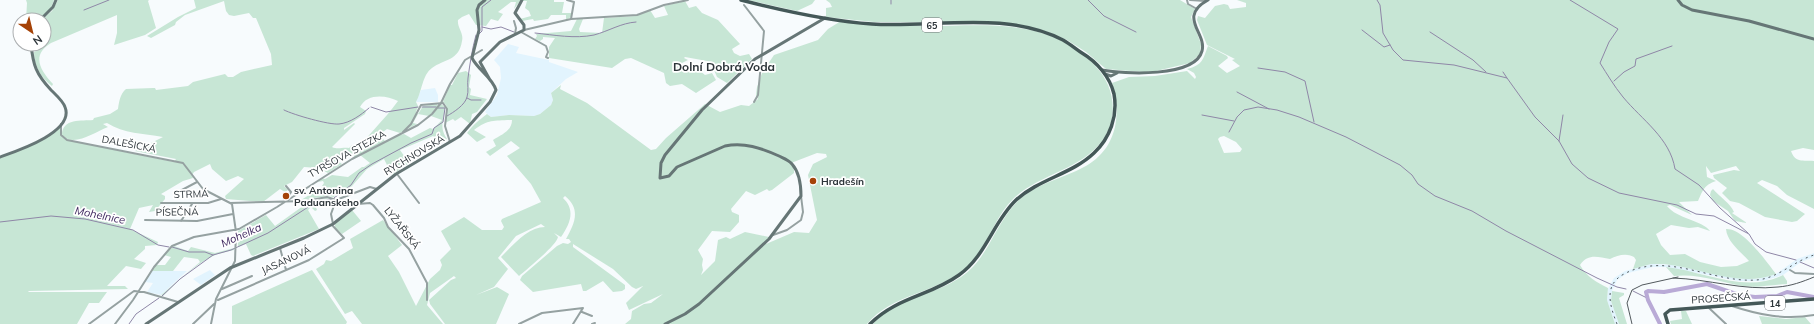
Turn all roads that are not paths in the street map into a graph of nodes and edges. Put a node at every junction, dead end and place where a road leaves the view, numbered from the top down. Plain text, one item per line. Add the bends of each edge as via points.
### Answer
1 (56, 0) edge
2 (485, 0) edge
3 (522, 0) edge
4 (688, 0) edge
5 (741, 0) edge
6 (1187, 0) edge
7 (1190, 0) edge
8 (1678, 0) edge
9 (567, 1) edge
10 (1207, 1) edge
11 (744, 5) dead end
12 (1198, 9) junction
13 (48, 12) edge
14 (825, 18) junction
15 (571, 19) junction
16 (514, 21) dead end
17 (522, 31) junction
18 (515, 34) junction
19 (1814, 39) edge
20 (482, 50) dead end
21 (33, 52) edge
22 (762, 54) junction
23 (471, 56) junction
24 (548, 58) dead end
25 (1099, 67) junction
26 (1112, 72) junction
27 (1121, 72) junction
28 (1105, 74) junction
29 (1112, 76) junction
30 (490, 80) junction
31 (1110, 83) junction
32 (754, 102) dead end
33 (441, 103) junction
34 (61, 124) junction
35 (402, 133) junction
36 (450, 143) junction
37 (0, 157) edge
38 (396, 174) junction
39 (197, 182) junction
40 (286, 186) dead end
41 (377, 189) junction
42 (180, 191) dead end
43 (801, 196) junction
44 (221, 199) junction
45 (287, 200) junction
46 (336, 200) junction
47 (161, 203) dead end
48 (192, 203) junction
49 (230, 203) junction
50 (419, 203) dead end
51 (358, 204) junction
52 (232, 214) junction
53 (145, 220) dead end
54 (181, 221) junction
55 (332, 224) junction
56 (235, 230) junction
57 (772, 235) junction
58 (280, 247) junction
59 (230, 268) junction
60 (286, 270) junction
61 (1790, 270) dead end
62 (1814, 274) edge
63 (252, 276) dead end
64 (221, 289) junction
65 (138, 291) junction
66 (216, 300) junction
67 (427, 300) dead end
68 (1814, 300) edge
69 (178, 302) junction
70 (214, 304) junction
71 (1731, 305) junction
72 (1708, 307) junction
73 (582, 312) junction
74 (1814, 315) edge
75 (592, 316) dead end
76 (89, 324) edge
77 (115, 324) edge
78 (146, 324) edge
79 (193, 324) edge
80 (211, 324) edge
81 (519, 324) edge
82 (573, 324) edge
83 (665, 324) edge
84 (870, 324) edge
85 (1668, 324) edge
86 (1726, 324) edge

1 - 13 street
2 - 23 street via 477,10 478,34
3 - 17 street via 515,13 524,25
4 - 15 street via 664,5 635,16
5 - 14 main road, 65
6 - 12 street via 1188,4
7 - 10 street
8 - 19 street via 1692,10 1749,21
9 - 15 street via 574,2
10 - 12 street
11 - 22 street via 763,30
12 - 27 street via 1193,21 1203,45 1199,59 1159,72
14 - 22 street
14 - 25 main road, 65 via 874,24 1023,26 1066,41
15 - 17 street
16 - 18 street
17 - 18 street
17 - 24 street via 546,46
18 - 30 street via 500,42 481,60 480,64
20 - 23 street, TYRŠOVA STEZKA
21 - 34 street via 36,70 65,108 66,114
22 - 32 street via 758,95
22 - 43 street via 710,103 665,155 661,163 660,178 669,176 678,167 702,156 736,144 761,150 791,162 800,182
23 - 30 street via 473,62
23 - 33 street, TYRŠOVA STEZKA via 455,75
25 - 26 street
25 - 28 main road, 65
26 - 27 street
26 - 28 street
27 - 29 street
28 - 29 street
28 - 31 main road, 65
29 - 31 street
30 - 36 street, RYCHNOVSKÁ via 496,88 492,99 466,132
31 - 84 main road, 65 via 1115,103 1114,119 1109,134 1096,151 1083,162 1035,186 1017,199 1005,212 980,255 964,272 943,285 891,306
33 - 35 street, TYRŠOVA STEZKA via 427,119
33 - 35 street via 421,105 411,124
33 - 36 street via 445,104 447,109 444,131
34 - 37 street via 42,139
34 - 39 street, DALEŠICKÁ via 61,136 68,140 183,163 190,168
35 - 45 street, TYRŠOVA STEZKA via 352,159
36 - 38 street, RYCHNOVSKÁ
38 - 41 street, RYCHNOVSKÁ
38 - 50 street
39 - 42 street
39 - 44 street, DALEŠICKÁ via 208,193
40 - 45 street via 291,192
41 - 46 street via 370,187
41 - 51 street, RYCHNOVSKÁ
43 - 57 street
43 - 57 street via 801,220 787,230
44 - 48 street, STRMÁ
44 - 49 street, DALEŠICKÁ
45 - 46 street via 306,201 326,197
45 - 49 street
45 - 56 street, TYRŠOVA STEZKA
46 - 55 street via 331,214
47 - 48 street, STRMÁ
48 - 54 street
49 - 52 street
51 - 55 street, RYCHNOVSKÁ
51 - 67 street, LYŽAŘSKÁ via 373,204 388,227 409,249 427,283
52 - 54 street, PÍSEČNÁ via 197,221
52 - 56 street
53 - 54 street, PÍSEČNÁ
55 - 58 street, RYCHNOVSKÁ
55 - 60 street, JASANOVÁ via 344,238
56 - 59 street via 235,261
56 - 65 street, TYRŠOVA STEZKA via 194,237 172,246
57 - 83 street via 699,304
58 - 59 street, RYCHNOVSKÁ
58 - 60 street
59 - 64 street
59 - 69 street, RYCHNOVSKÁ
60 - 66 street, JASANOVÁ
61 - 62 street
63 - 64 street
64 - 66 street
65 - 69 street
65 - 76 street
65 - 77 street, TYRŠOVA STEZKA
66 - 70 street
68 - 71 main road, PROSEČSKÁ / 14
69 - 78 street, RYCHNOVSKÁ
70 - 79 street
70 - 80 street
71 - 72 main road, PROSEČSKÁ / 14
71 - 74 street via 1775,317
72 - 85 main road, PROSEČSKÁ / 14 via 1668,311 1665,314
72 - 86 street
73 - 75 street
73 - 81 street via 583,308 542,313
73 - 82 street

